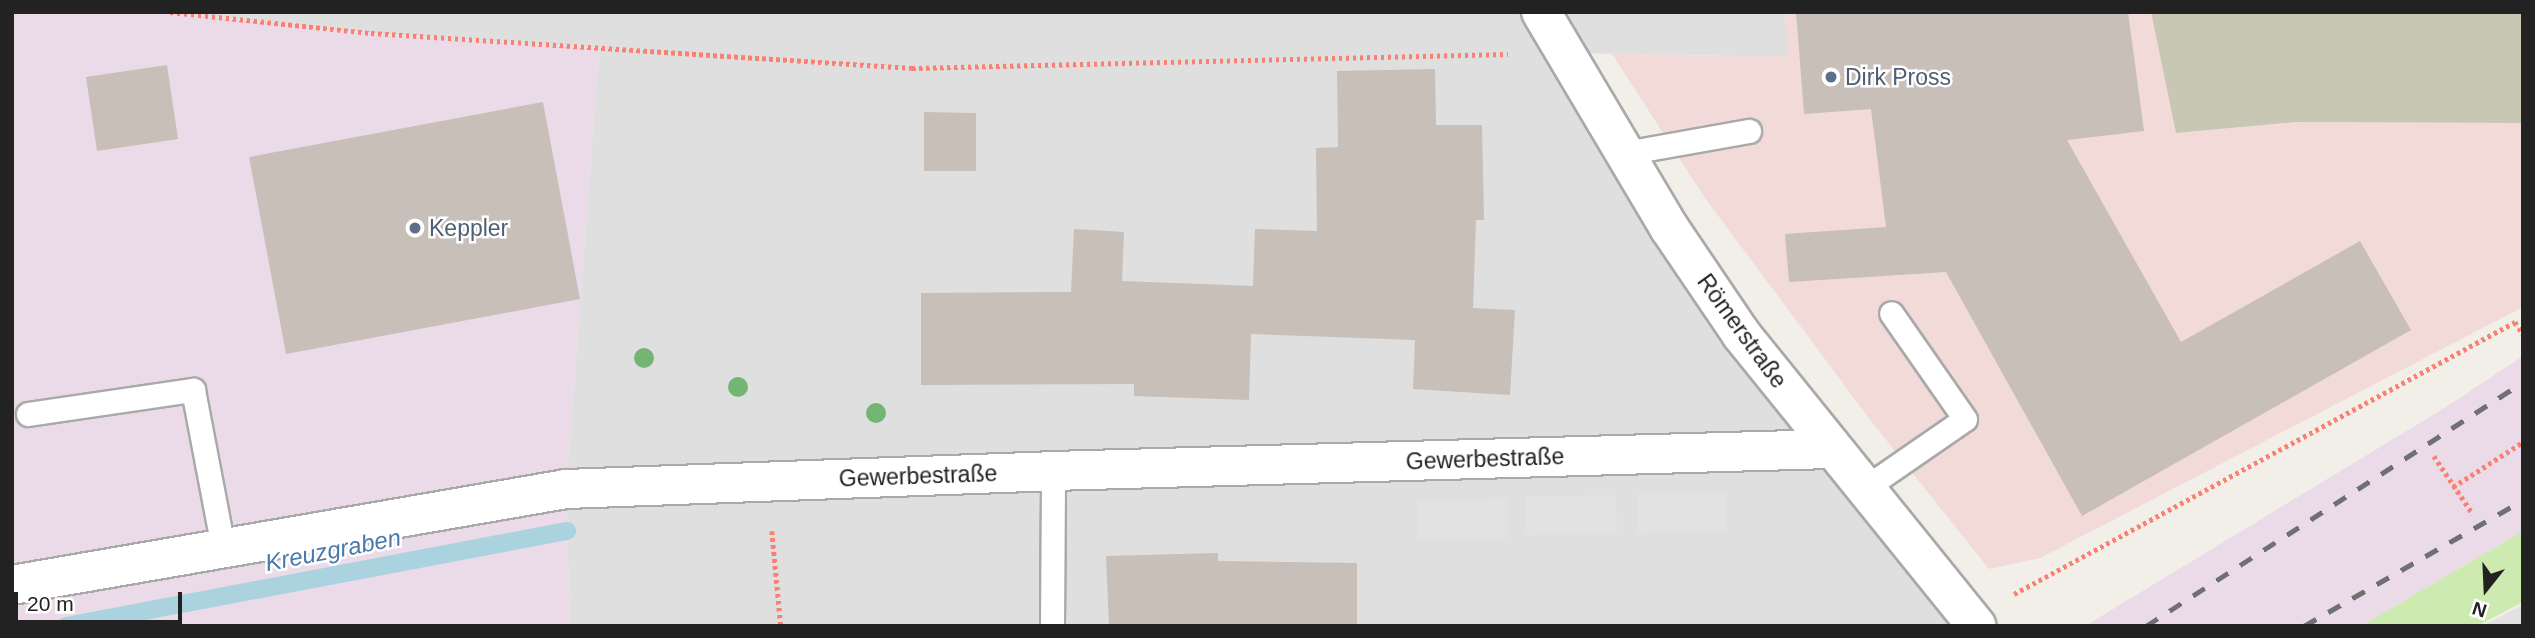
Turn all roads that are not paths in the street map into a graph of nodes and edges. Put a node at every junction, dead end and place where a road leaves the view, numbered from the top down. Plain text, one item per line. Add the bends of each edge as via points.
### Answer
1 (1541, 12) edge
2 (1749, 131) dead end
3 (1625, 153) junction
4 (1891, 313) dead end
5 (28, 414) dead end
6 (1832, 449) junction
7 (1053, 471) junction
8 (1865, 488) junction
9 (223, 548) junction
10 (12, 585) edge
11 (1968, 623) edge
12 (1052, 626) edge

1 - 3 street, Römerstraße
2 - 3 lane
3 - 6 street, Römerstraße via 1741,334
4 - 8 lane via 1965,419
5 - 9 lane via 193,390
6 - 7 street, Gewerbestraße
6 - 8 street, Römerstraße
7 - 9 street, Gewerbestraße via 566,489
7 - 12 lane
8 - 11 street, Römerstraße
9 - 10 street, Gewerbestraße

